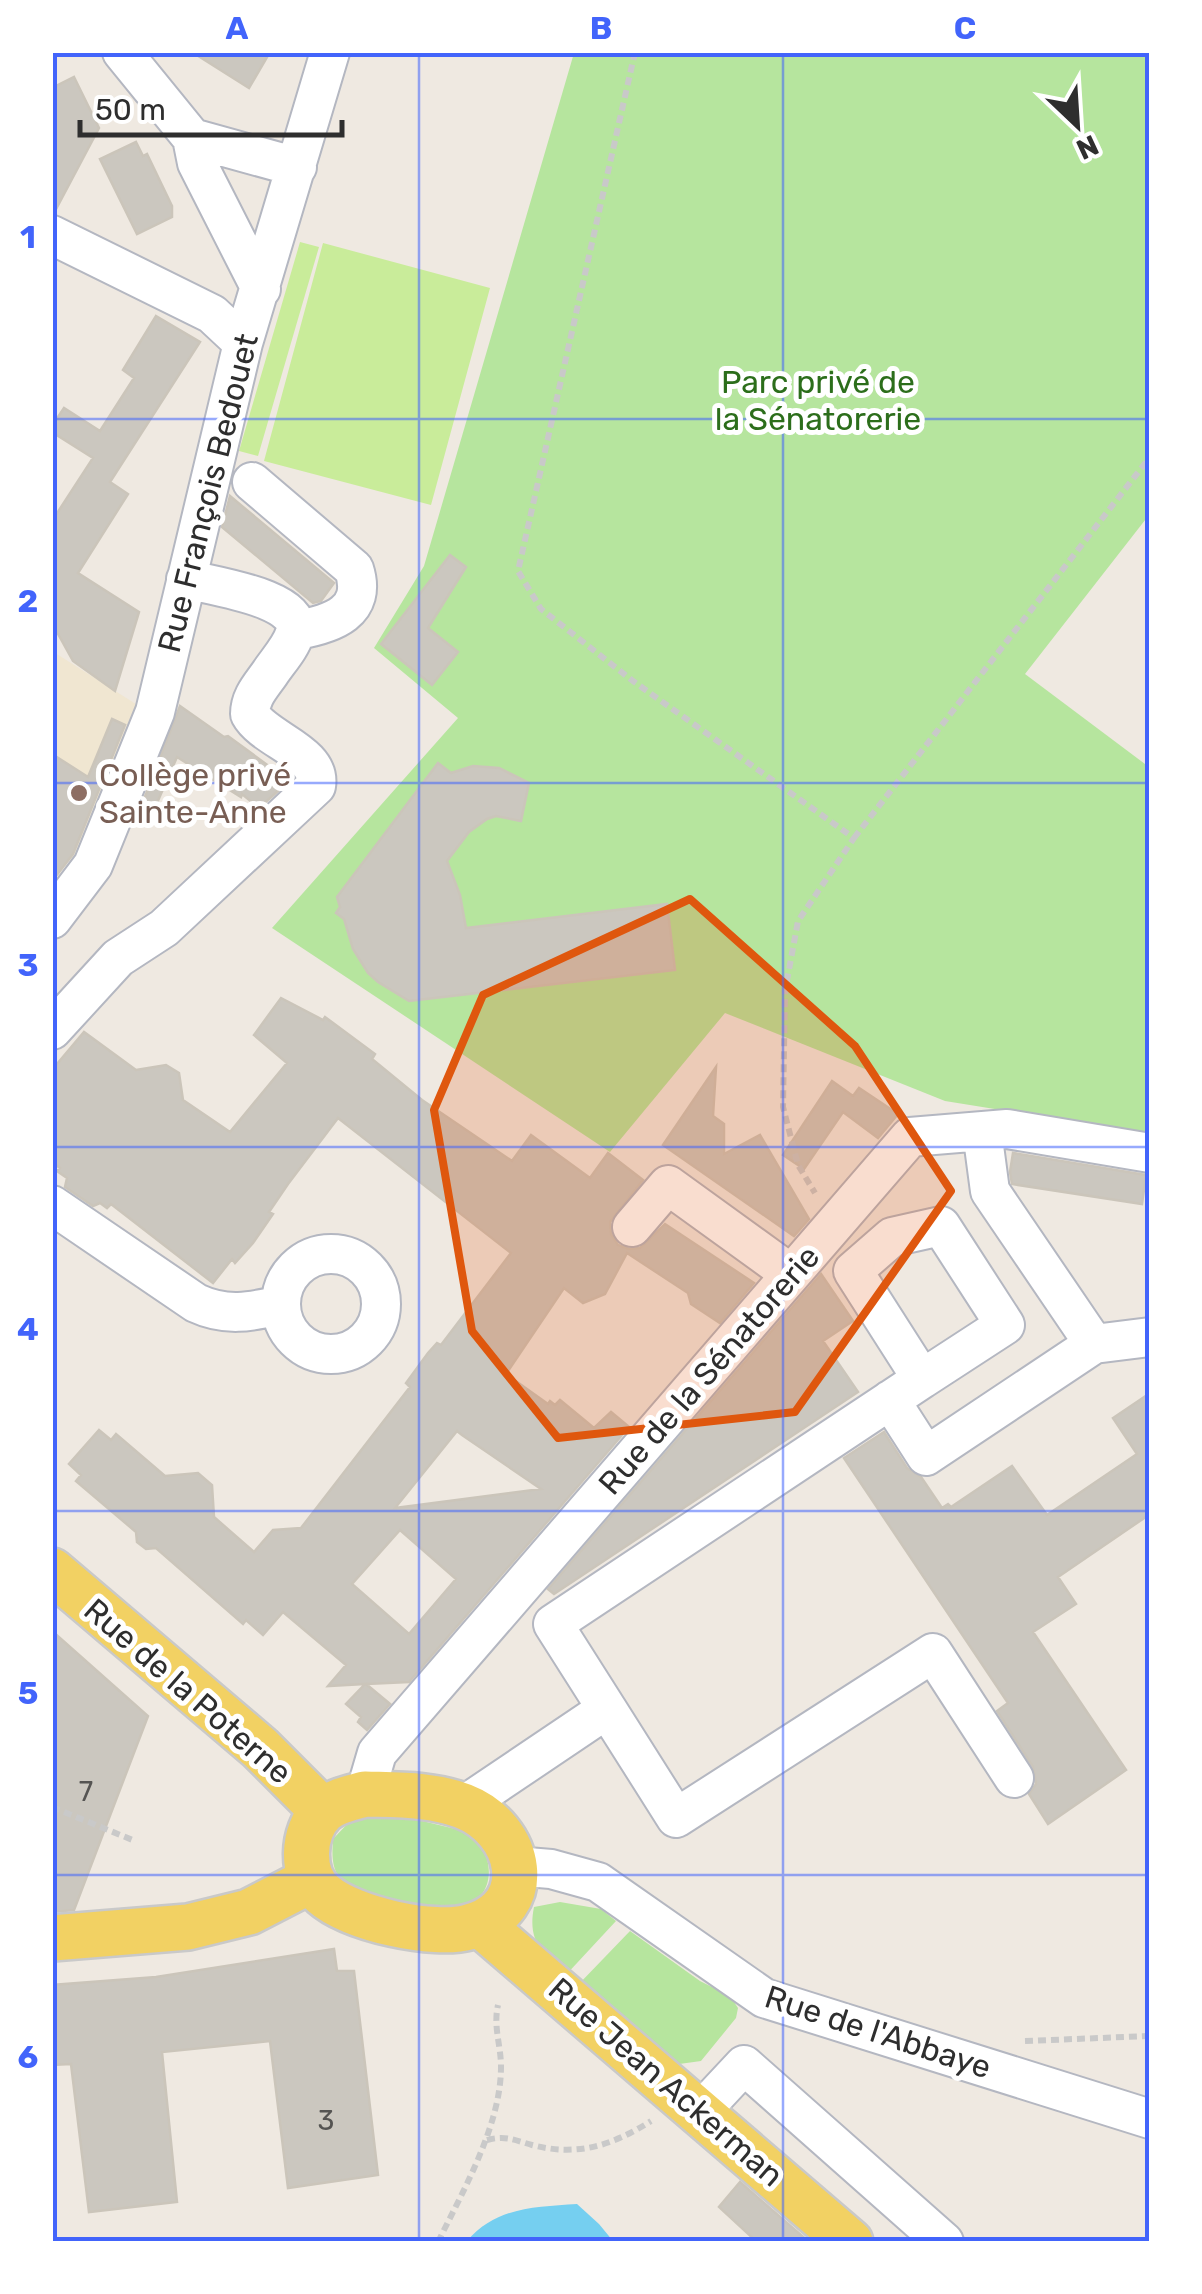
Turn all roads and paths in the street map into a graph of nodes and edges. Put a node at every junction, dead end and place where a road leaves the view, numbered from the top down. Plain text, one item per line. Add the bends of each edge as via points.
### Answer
1 (122, 52) edge
2 (330, 52) edge
3 (635, 52) edge
4 (192, 138) junction
5 (297, 167) junction
6 (52, 235) edge
7 (261, 289) junction
8 (243, 343) junction
9 (1150, 457) edge
10 (252, 482) dead end
11 (186, 580) junction
12 (297, 630) junction
13 (854, 838) junction
14 (52, 919) edge
15 (52, 1030) edge
16 (982, 1131) junction
17 (1150, 1153) edge
18 (52, 1205) edge
19 (834, 1226) junction
20 (632, 1228) dead end
21 (792, 1274) junction
22 (281, 1305) dead end
23 (1150, 1337) edge
24 (1094, 1344) junction
25 (922, 1379) dead end
26 (890, 1400) junction
27 (52, 1571) edge
28 (606, 1710) junction
29 (1014, 1778) dead end
30 (365, 1794) junction
31 (463, 1806) junction
32 (52, 1807) edge
33 (323, 1812) junction
34 (135, 1841) dead end
35 (515, 1866) junction
36 (311, 1880) junction
37 (480, 1924) junction
38 (52, 1938) edge
39 (498, 2005) dead end
40 (690, 2103) junction
41 (1150, 2119) edge
42 (487, 2140) junction
43 (438, 2242) edge
44 (850, 2242) edge
45 (944, 2242) edge

1 - 4 street
2 - 5 street, Rue François Bedouet
3 - 13 path via 518,571 541,610
4 - 5 street
4 - 7 street via 197,163
5 - 7 street, Rue François Bedouet
6 - 8 street via 212,314
7 - 8 street, Rue François Bedouet
8 - 11 street, Rue François Bedouet
9 - 13 path
10 - 12 street via 354,569 360,586 341,616
11 - 12 street via 281,604
11 - 14 street, Rue François Bedouet via 155,712 93,865
12 - 15 street via 254,696 250,714 313,766 316,786 164,928 118,958
13 - 19 path via 798,922 784,990 783,1108 798,1165
16 - 17 street, Rue de la Sénatorerie via 1007,1129
16 - 19 street, Rue de la Sénatorerie via 910,1137
16 - 24 street via 990,1191
18 - 22 street via 217,1313
19 - 21 street, Rue de la Sénatorerie
20 - 21 street via 668,1185
21 - 30 street, Rue de la Sénatorerie via 376,1753
23 - 24 street
24 - 26 street via 926,1456
25 - 26 street
26 - 28 street via 553,1624
27 - 33 main road, Rue de la Poterne via 248,1737
28 - 29 street via 676,1818 933,1653
28 - 31 street
30 - 31 main road
30 - 33 main road
31 - 35 main road via 507,1840
32 - 34 path
33 - 36 main road via 307,1847
35 - 37 main road via 512,1896
35 - 41 street, Rue de l'Abbaye via 598,1882 764,1998
36 - 37 main road via 334,1902 400,1925 457,1930
36 - 38 main road via 249,1912 188,1927
37 - 40 main road, Rue Jean Ackerman
39 - 42 path via 501,2068
40 - 42 path via 587,2150 506,2136
40 - 44 main road, Rue Jean Ackerman
40 - 45 street via 744,2065
42 - 43 path

